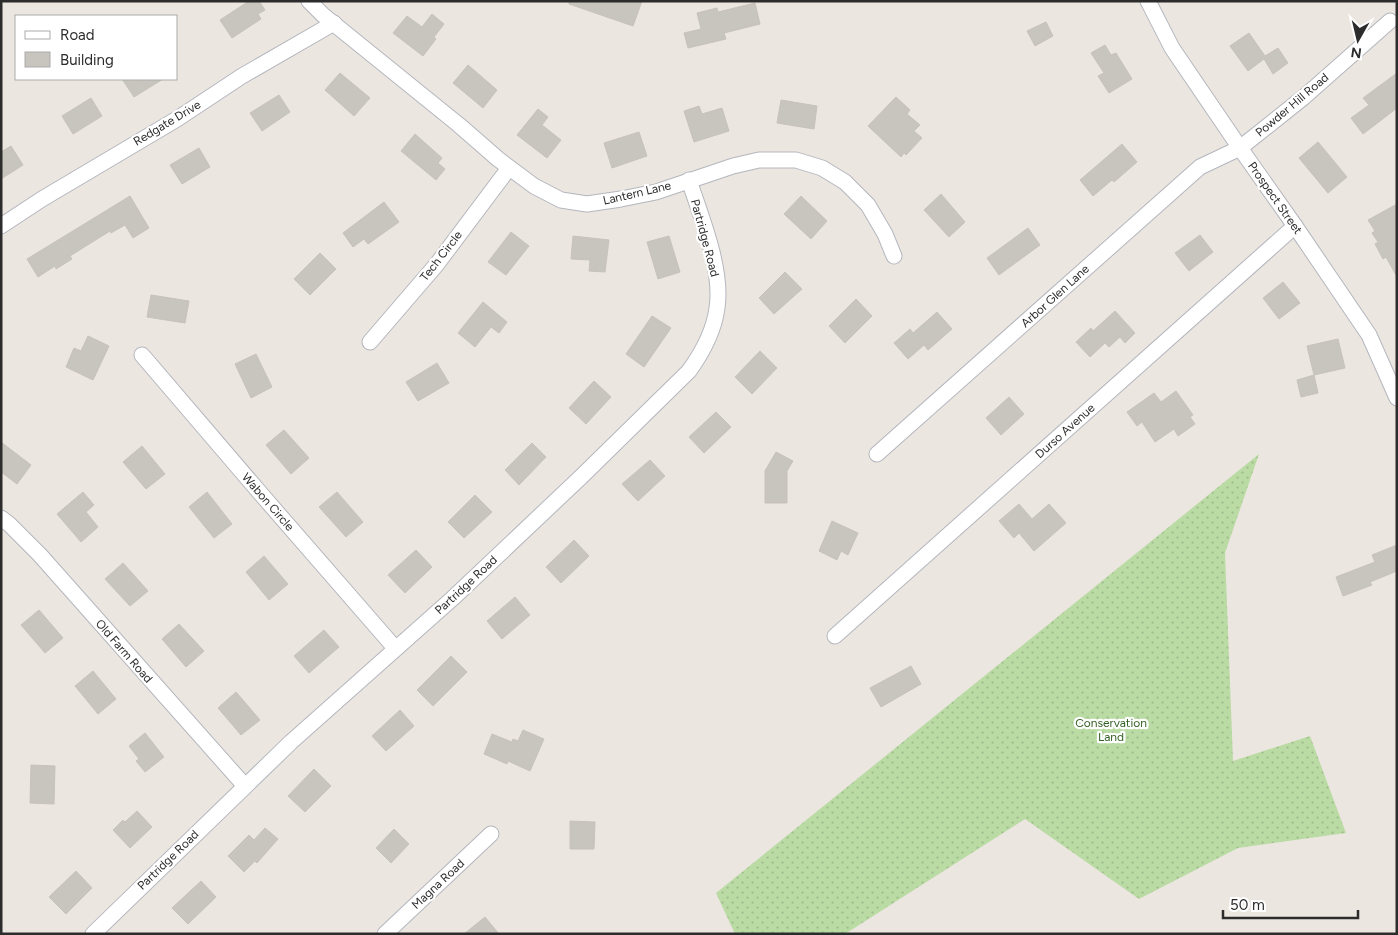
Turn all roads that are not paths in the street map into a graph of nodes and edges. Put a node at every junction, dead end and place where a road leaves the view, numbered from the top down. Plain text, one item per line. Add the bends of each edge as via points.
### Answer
1 (309, 1) edge
2 (1148, 1) edge
3 (1394, 22) edge
4 (334, 24) junction
5 (1240, 148) junction
6 (509, 168) junction
7 (689, 180) junction
8 (1, 226) edge
9 (1295, 226) junction
10 (894, 256) dead end
11 (370, 342) dead end
12 (142, 354) dead end
13 (1397, 398) edge
14 (877, 454) dead end
15 (1, 518) edge
16 (834, 636) dead end
17 (395, 648) junction
18 (245, 786) junction
19 (490, 834) dead end
20 (92, 934) edge
21 (385, 934) edge

1 - 4 street, Lantern Lane
2 - 5 street, Prospect Street via 1172,48
3 - 5 street, Powder Hill Road
4 - 6 street, Lantern Lane
4 - 8 street, Redgate Drive via 242,76
5 - 9 street, Prospect Street
5 - 14 street, Arbor Glen Lane via 1200,168
6 - 7 street, Lantern Lane via 561,200 587,204 656,192
6 - 11 street, Tech Circle via 436,264
7 - 10 street, Lantern Lane via 759,160 796,160 822,168 845,182 868,205
7 - 17 street, Partridge Road via 713,256 717,280 717,308 700,355 673,388 582,476
9 - 13 street, Prospect Street via 1369,335
9 - 16 street, Durso Avenue
12 - 17 street, Wabon Circle
15 - 18 street, Old Farm Road via 40,555
17 - 18 street, Partridge Road
18 - 20 street, Partridge Road
19 - 21 street, Magna Road

